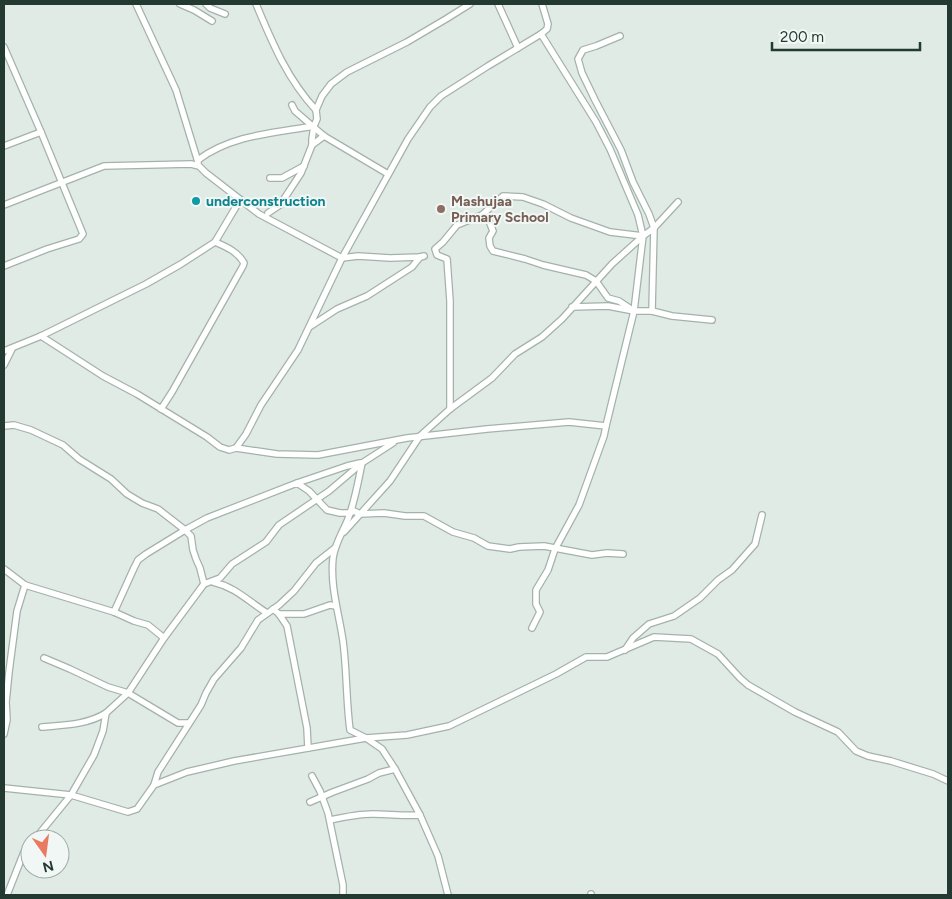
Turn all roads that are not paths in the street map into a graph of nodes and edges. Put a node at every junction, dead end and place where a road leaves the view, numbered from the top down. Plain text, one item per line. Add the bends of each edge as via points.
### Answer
1 (136, 4) edge
2 (180, 4) edge
3 (206, 4) edge
4 (256, 4) edge
5 (470, 4) edge
6 (498, 4) edge
7 (550, 4) edge
8 (542, 5) edge
9 (225, 14) dead end
10 (212, 21) dead end
11 (541, 34) junction
12 (620, 36) dead end
13 (4, 47) edge
14 (518, 48) junction
15 (6, 57) edge
16 (292, 105) dead end
17 (316, 110) junction
18 (314, 126) junction
19 (41, 132) junction
20 (324, 136) junction
21 (312, 145) junction
22 (4, 146) edge
23 (198, 163) junction
24 (304, 166) junction
25 (388, 174) junction
26 (270, 178) dead end
27 (62, 182) junction
28 (240, 200) junction
29 (678, 202) dead end
30 (4, 205) edge
31 (268, 213) dead end
32 (482, 215) junction
33 (654, 228) junction
34 (643, 236) junction
35 (216, 242) junction
36 (342, 258) junction
37 (4, 266) edge
38 (596, 281) junction
39 (572, 307) junction
40 (652, 311) junction
41 (634, 312) junction
42 (712, 320) dead end
43 (309, 328) junction
44 (42, 336) junction
45 (13, 348) junction
46 (4, 351) edge
47 (4, 365) edge
48 (161, 409) junction
49 (450, 409) junction
50 (4, 425) edge
51 (606, 426) junction
52 (420, 436) junction
53 (397, 440) junction
54 (236, 448) junction
55 (362, 463) junction
56 (297, 484) junction
57 (317, 499) junction
58 (350, 514) junction
59 (360, 514) junction
60 (762, 515) dead end
61 (185, 530) junction
62 (340, 535) junction
63 (335, 548) junction
64 (555, 549) junction
65 (623, 554) dead end
66 (4, 570) edge
67 (212, 581) junction
68 (204, 584) junction
69 (25, 585) junction
70 (336, 606) junction
71 (270, 611) junction
72 (114, 612) junction
73 (279, 614) junction
74 (532, 628) dead end
75 (164, 638) junction
76 (625, 650) junction
77 (44, 658) dead end
78 (128, 693) junction
79 (106, 713) junction
80 (188, 723) junction
81 (42, 727) dead end
82 (4, 734) edge
83 (366, 738) junction
84 (308, 748) junction
85 (396, 769) junction
86 (312, 776) dead end
87 (948, 781) edge
88 (154, 785) junction
89 (4, 788) edge
90 (71, 795) junction
91 (322, 797) junction
92 (310, 802) dead end
93 (420, 815) junction
94 (330, 820) junction
95 (43, 829) edge
96 (20, 862) edge
97 (7, 895) edge
98 (344, 895) edge
99 (448, 895) edge

1 - 23 street via 176,90
2 - 10 street
3 - 9 street
4 - 17 street via 277,54 292,80
5 - 17 street via 407,42 347,72 331,84
6 - 14 street
7 - 8 street
8 - 11 street via 548,24
11 - 14 street
11 - 34 street via 610,149 638,215
12 - 33 street via 583,50 578,59
13 - 15 street
14 - 25 street via 441,96 408,139
15 - 19 street
16 - 18 street
17 - 18 street
18 - 20 street
18 - 21 street
18 - 23 street via 230,142 208,152
19 - 22 street
19 - 27 street
20 - 21 street
20 - 25 street
21 - 24 street
23 - 27 street via 104,166
23 - 28 street
24 - 26 street via 282,178
24 - 31 street via 280,206
25 - 36 street
27 - 30 street
27 - 37 street via 82,237
28 - 35 street
28 - 36 street via 259,214
29 - 33 street
32 - 34 street via 503,196 524,198 610,232
32 - 38 street via 493,231 489,238 493,251 586,275
32 - 49 street via 457,225 435,249 437,255 447,259
33 - 34 street
33 - 40 street
34 - 38 street
34 - 41 street
35 - 44 street via 146,284
35 - 48 street via 228,247 244,263
36 - 43 street
36 - 43 street via 422,257 367,296 337,309
38 - 39 street
38 - 41 street via 608,298 619,301
39 - 41 street via 608,306
39 - 49 street via 542,337 515,354 492,378
40 - 41 street
40 - 42 street
41 - 51 street
43 - 54 street
44 - 45 street
44 - 48 street
45 - 46 street
45 - 47 street
48 - 54 street via 220,447
49 - 52 street
50 - 61 street via 32,430 63,445 127,494 158,509
51 - 52 street via 569,422
51 - 64 street via 579,505
52 - 53 street
52 - 59 street via 390,481
53 - 54 street via 318,455
53 - 55 street
55 - 56 street
55 - 57 street
55 - 58 street
56 - 57 street
56 - 61 street via 207,518
57 - 58 street via 327,510
57 - 67 street via 279,525 266,542
58 - 59 street via 354,511
58 - 62 street
59 - 62 street
59 - 64 street via 424,516 488,546 510,549 544,546
60 - 76 street via 755,544 732,570 674,616 650,624 633,638
61 - 68 street via 191,536
61 - 72 street via 138,560
62 - 63 street
63 - 70 street via 332,578
63 - 71 street via 316,563 294,592
64 - 65 street via 592,555 607,552
64 - 74 street via 536,590 536,604 540,612
66 - 69 street
67 - 68 street
67 - 71 street
68 - 75 street
69 - 72 street
69 - 82 street via 17,611
70 - 73 street via 330,604 304,614
70 - 83 street via 343,642 350,730
71 - 73 street
71 - 80 street via 258,620 241,648 214,679
72 - 75 street via 148,625
73 - 84 street via 287,626
75 - 78 street
76 - 83 street via 607,658 586,658 449,726 407,735
76 - 87 street via 654,637 690,640 718,654 748,685 838,732 856,751
77 - 78 street
78 - 79 street
78 - 80 street via 178,723
79 - 81 street via 80,723
79 - 90 street via 94,755
80 - 88 street via 158,772
83 - 84 street
83 - 85 street via 382,749
84 - 88 street via 187,772
85 - 91 street
85 - 93 street
86 - 91 street
88 - 90 street via 137,809 128,812
89 - 90 street
90 - 95 street
91 - 92 street
91 - 94 street
93 - 94 street via 353,815
93 - 99 street via 438,856
94 - 98 street
96 - 97 street

